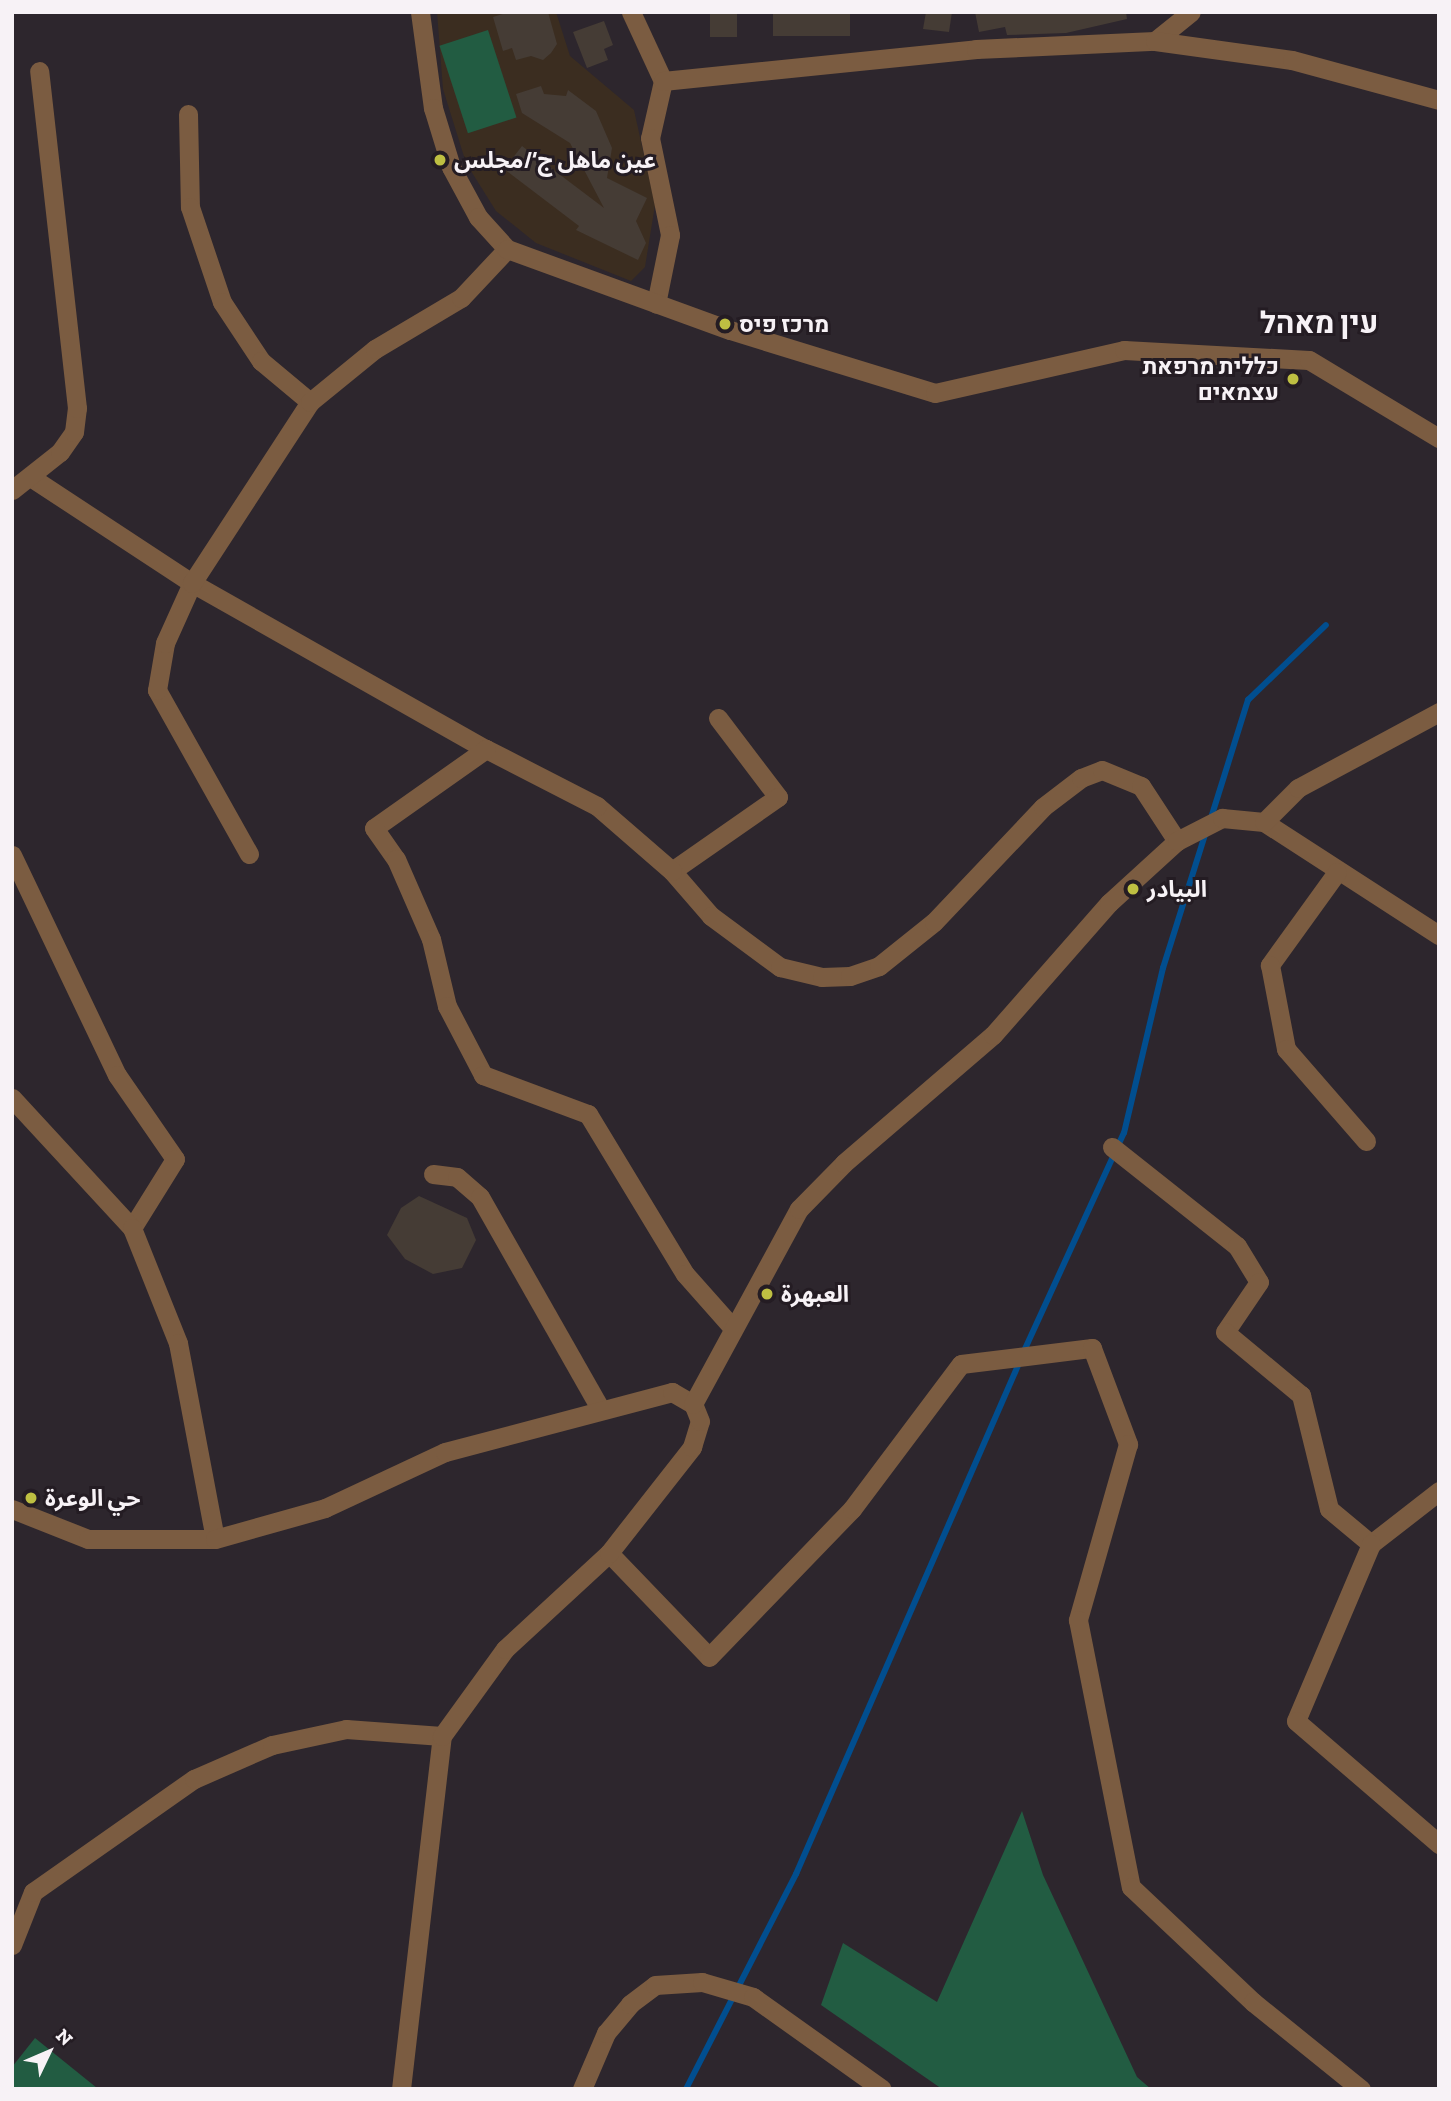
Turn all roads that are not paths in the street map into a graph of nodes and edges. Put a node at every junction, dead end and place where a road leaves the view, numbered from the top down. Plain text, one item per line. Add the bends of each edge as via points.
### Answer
1 (420, 12) edge
2 (631, 12) edge
3 (1191, 12) edge
4 (1155, 41) junction
5 (39, 71) dead end
6 (663, 81) junction
7 (1439, 100) edge
8 (188, 114) dead end
9 (507, 248) junction
10 (656, 304) junction
11 (310, 402) junction
12 (1439, 438) edge
13 (32, 478) junction
14 (12, 490) edge
15 (192, 583) junction
16 (1439, 712) edge
17 (718, 718) dead end
18 (486, 750) junction
19 (1264, 822) junction
20 (1177, 841) junction
21 (249, 854) dead end
22 (12, 855) edge
23 (672, 871) junction
24 (1337, 872) junction
25 (1439, 935) edge
26 (12, 1098) edge
27 (1366, 1141) dead end
28 (1112, 1147) dead end
29 (433, 1174) dead end
30 (132, 1228) junction
31 (733, 1328) junction
32 (693, 1404) junction
33 (601, 1410) junction
34 (1439, 1491) edge
35 (12, 1509) edge
36 (215, 1539) junction
37 (1371, 1544) junction
38 (609, 1553) junction
39 (442, 1736) junction
40 (1439, 1844) edge
41 (12, 1945) edge
42 (401, 2089) edge
43 (582, 2089) edge
44 (882, 2089) edge
45 (1361, 2089) edge

1 - 9 street via 433,108 451,167 478,217
2 - 6 street
3 - 4 street
4 - 6 street via 976,49
4 - 7 street via 1292,60
5 - 13 street via 77,408 74,432
6 - 10 street via 650,138 670,235
8 - 11 street via 190,206 222,302 261,361
9 - 10 street
9 - 11 street via 461,298 375,349
10 - 12 street via 934,393 1124,350 1309,360
11 - 15 street
13 - 14 street
13 - 15 street
15 - 18 street
15 - 21 street via 165,643 157,690
16 - 19 street via 1298,788
17 - 23 street via 778,797
18 - 23 street via 597,806
18 - 31 street via 374,828 396,859 432,939 447,1006 483,1075 587,1114 685,1274
19 - 20 street via 1222,818
19 - 24 street
20 - 23 street via 1161,809 1122,774 1102,769 1081,778 1043,807 934,922 879,966 850,976 821,977 780,967 711,916
20 - 31 street via 1109,903 993,1035 853,1155 799,1209
22 - 30 street via 117,1075 175,1159
24 - 25 street
24 - 27 street via 1270,965 1286,1049
26 - 30 street
28 - 37 street via 1237,1246 1259,1282 1225,1332 1301,1395 1329,1509
29 - 33 street via 457,1177 480,1197
30 - 36 street via 178,1343
31 - 32 street
32 - 33 street via 672,1392
32 - 38 street via 700,1421 692,1447
33 - 36 street via 445,1452 325,1508
34 - 37 street
35 - 36 street via 88,1539
37 - 40 street via 1296,1721
38 - 39 street via 505,1649
38 - 45 street via 709,1657 852,1508 961,1364 1092,1348 1128,1444 1078,1620 1131,1887 1253,2002
39 - 41 street via 346,1729 272,1745 194,1779 33,1892
39 - 42 street
43 - 44 street via 606,2033 630,2004 655,1985 702,1982 753,1997

